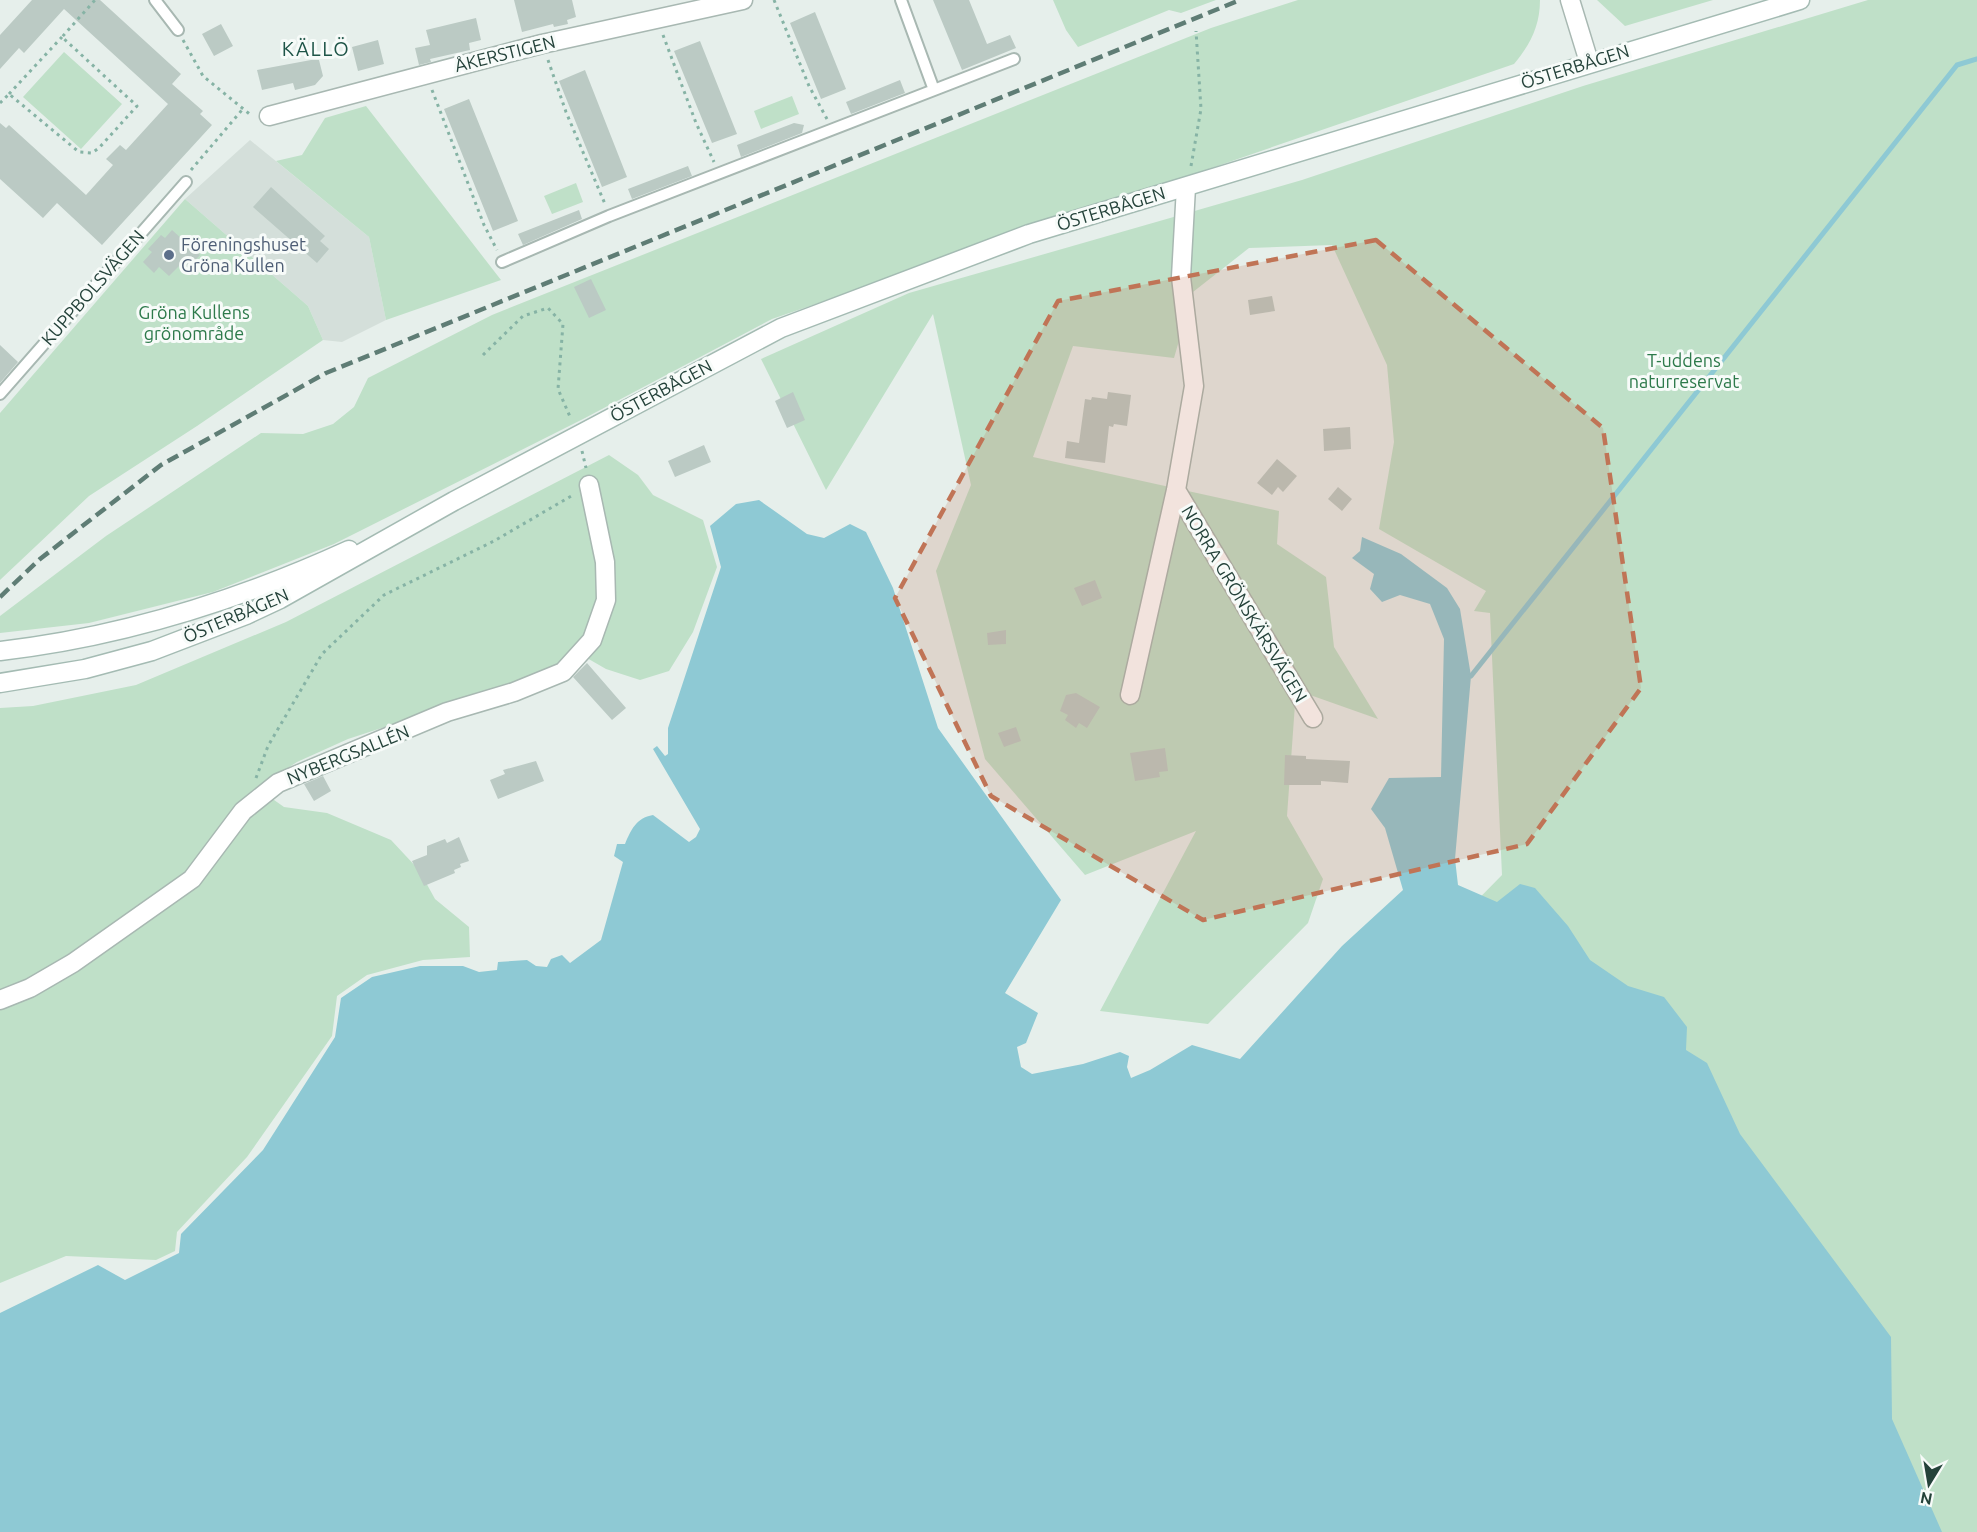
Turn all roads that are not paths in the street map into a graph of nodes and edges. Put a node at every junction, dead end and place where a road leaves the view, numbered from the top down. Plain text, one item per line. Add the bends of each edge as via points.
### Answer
1 (155, 0) edge
2 (743, 0) edge
3 (901, 0) edge
4 (1570, 0) edge
5 (1800, 0) edge
6 (178, 30) road end
7 (1014, 59) dead end
8 (1589, 62) junction
9 (934, 90) junction
10 (269, 116) road end
11 (186, 182) road end
12 (1186, 187) junction
13 (502, 262) road end
14 (0, 394) edge
15 (589, 485) road end
16 (1176, 490) junction
17 (454, 501) junction
18 (0, 651) edge
19 (0, 683) edge
20 (1130, 695) dead end
21 (1313, 718) dead end
22 (0, 1000) edge

1 - 6 lane
2 - 10 main road, ÅKERSTIGEN via 542,44
3 - 9 lane
4 - 8 main road
5 - 8 main road, ÖSTERBÅGEN
7 - 9 lane
8 - 12 main road, ÖSTERBÅGEN
9 - 13 lane via 609,216
11 - 14 lane, KUPPBOLSVÄGEN
12 - 16 main road, NORRA GRÖNSKÄRSVÄGEN via 1181,277 1194,386
12 - 17 main road, ÖSTERBÅGEN via 1029,234 781,328
15 - 22 main road, NYBERGSALLÉN via 605,562 606,600 592,640 562,672 514,692 447,712 278,783 243,811 192,879 72,963 30,988
16 - 20 main road, NORRA GRÖNSKÄRSVÄGEN
16 - 21 main road, NORRA GRÖNSKÄRSVÄGEN
17 - 18 main road, ÖSTERBÅGEN via 314,566 212,604 118,632
17 - 19 main road, ÖSTERBÅGEN via 280,599 207,631 85,669

